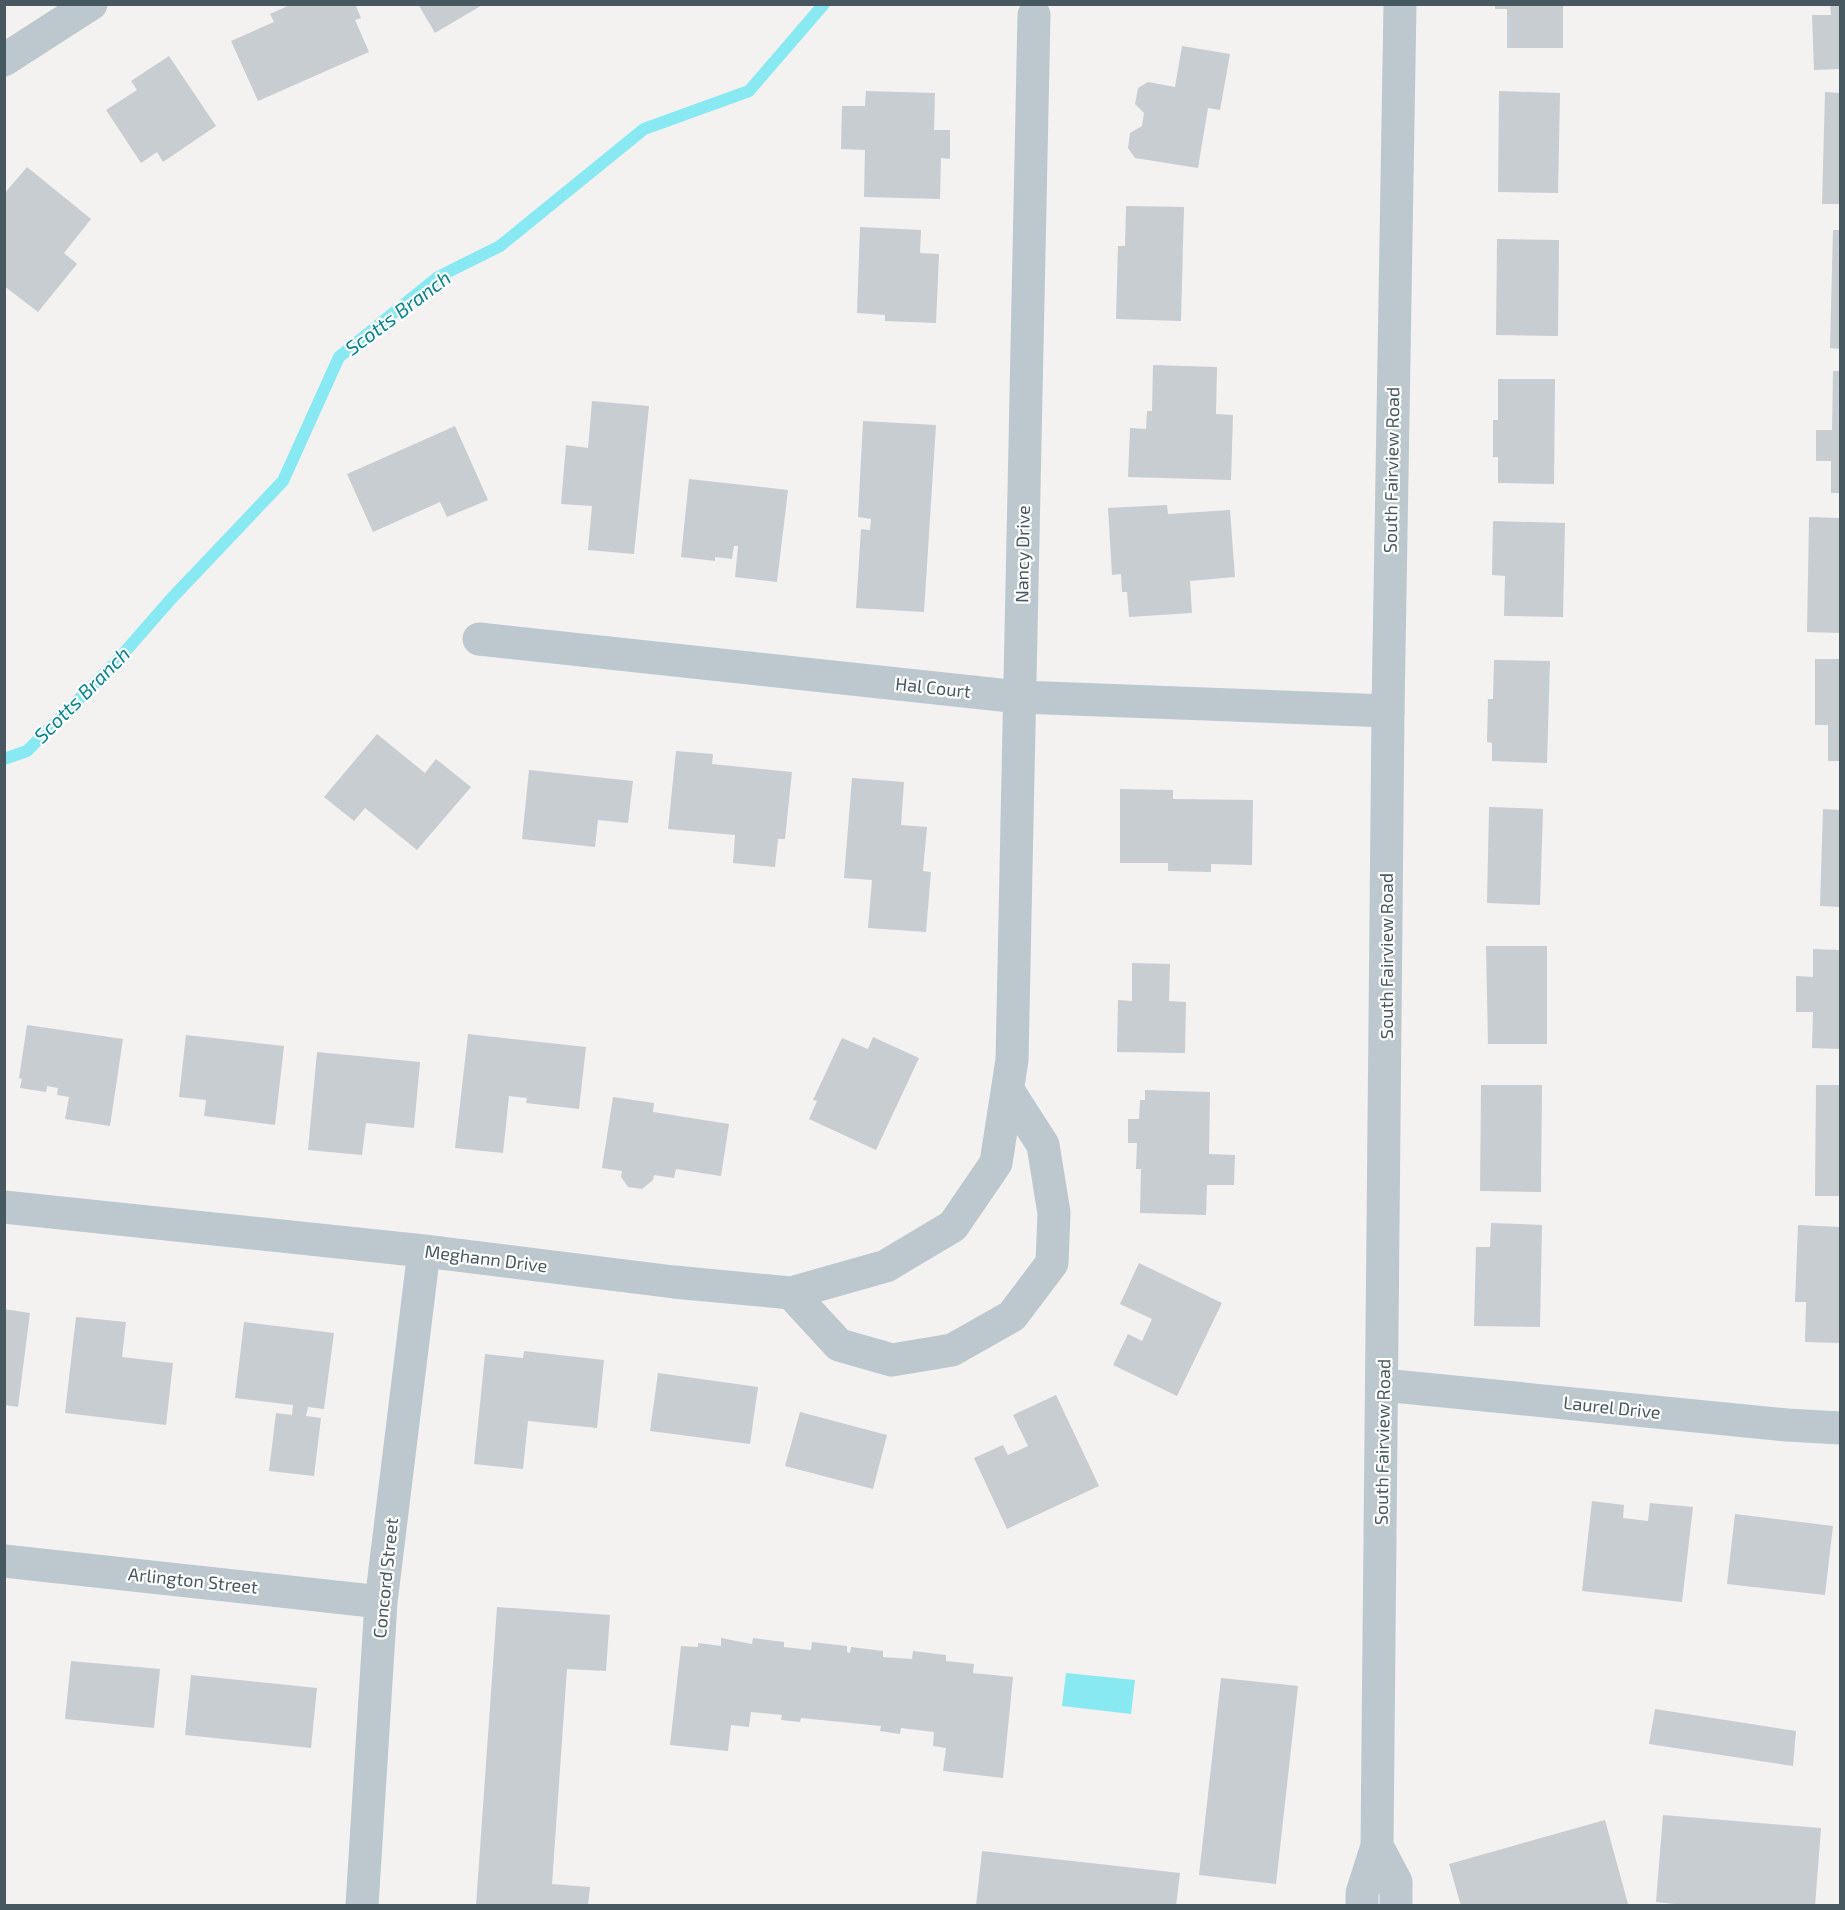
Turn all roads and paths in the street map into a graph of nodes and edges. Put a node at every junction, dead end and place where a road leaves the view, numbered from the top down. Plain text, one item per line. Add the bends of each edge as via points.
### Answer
1 (91, 4) edge
2 (1400, 4) edge
3 (1034, 15) dead end
4 (4, 60) edge
5 (479, 639) dead end
6 (1020, 698) junction
7 (1388, 711) junction
8 (1009, 1092) junction
9 (4, 1207) edge
10 (953, 1226) joint
11 (424, 1251) junction
12 (791, 1293) junction
13 (1383, 1385) junction
14 (1840, 1428) edge
15 (4, 1561) edge
16 (381, 1602) junction
17 (1377, 1846) junction
18 (362, 1905) edge
19 (1362, 1905) edge
20 (1396, 1905) edge

1 - 4 street
2 - 7 street, South Fairview Road
3 - 6 street, Nancy Drive
5 - 6 street, Hal Court
6 - 7 street, Hal Court
6 - 8 street, Nancy Drive
7 - 13 street, South Fairview Road
8 - 10 street, Nancy Drive via 996,1163
8 - 12 street via 1043,1145 1054,1212 1052,1263 1012,1316 952,1350 892,1360 839,1345
9 - 11 street, Meghann Drive
10 - 12 street, Meghann Drive via 886,1266
11 - 12 street, Meghann Drive
11 - 16 street, Concord Street
13 - 14 street, Laurel Drive
13 - 17 street, South Fairview Road
15 - 16 street, Arlington Street
16 - 18 street, Concord Street
17 - 19 street, South Fairview Road
17 - 20 street via 1396,1882

